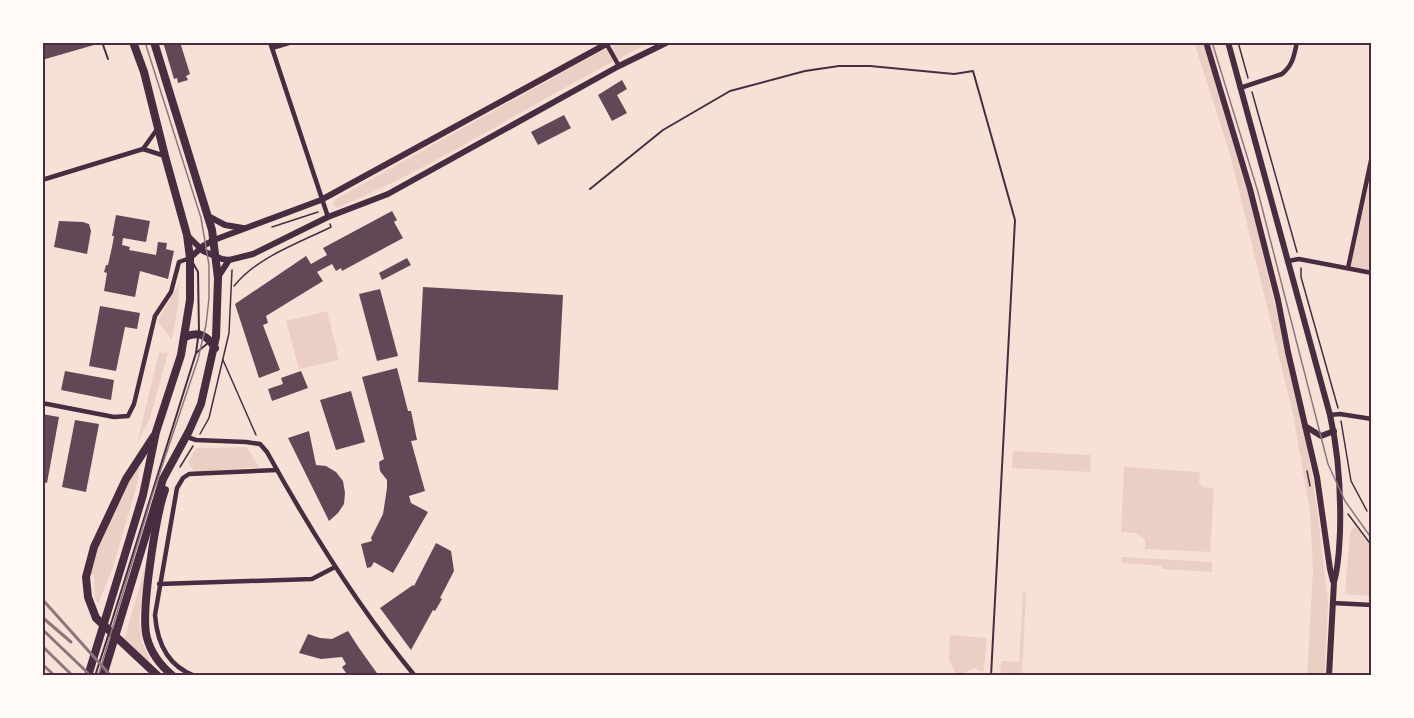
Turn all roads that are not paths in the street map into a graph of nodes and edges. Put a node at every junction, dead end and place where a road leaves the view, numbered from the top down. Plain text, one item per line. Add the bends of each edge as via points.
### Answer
1 (102, 42) edge
2 (133, 42) edge
3 (154, 42) edge
4 (270, 42) edge
5 (292, 42) edge
6 (668, 42) edge
7 (1206, 42) edge
8 (1228, 42) edge
9 (1297, 42) edge
10 (607, 43) edge
11 (272, 48) junction
12 (108, 59) dead end
13 (619, 66) junction
14 (1240, 87) junction
15 (158, 128) junction
16 (143, 149) junction
17 (165, 156) junction
18 (1372, 156) edge
19 (42, 180) edge
20 (590, 189) dead end
21 (321, 200) junction
22 (208, 216) junction
23 (328, 217) junction
24 (243, 228) junction
25 (187, 235) junction
26 (214, 240) junction
27 (200, 249) junction
28 (216, 257) junction
29 (190, 258) junction
30 (229, 261) junction
31 (1288, 261) junction
32 (1348, 268) junction
33 (1372, 273) edge
34 (218, 278) junction
35 (199, 333) junction
36 (185, 337) junction
37 (214, 342) junction
38 (196, 353) junction
39 (42, 403) edge
40 (201, 404) junction
41 (1330, 416) junction
42 (1372, 419) edge
43 (1305, 426) junction
44 (1334, 431) junction
45 (156, 432) junction
46 (190, 438) junction
47 (277, 470) junction
48 (335, 567) junction
49 (1334, 582) junction
50 (159, 584) junction
51 (1333, 603) junction
52 (1372, 605) edge
53 (115, 612) junction
54 (88, 676) edge
55 (95, 676) edge
56 (103, 676) edge
57 (158, 676) edge
58 (173, 676) edge
59 (195, 676) edge
60 (415, 676) edge
61 (991, 676) edge
62 (1329, 676) edge

1 - 12 lane
2 - 15 main road
3 - 22 main road
4 - 11 street
5 - 11 street
6 - 13 street
7 - 43 street via 1250,189
8 - 14 street
9 - 14 street via 1289,68 1282,74
10 - 13 street
10 - 21 street
11 - 21 street
13 - 23 street via 388,194
14 - 31 street
15 - 16 street
15 - 17 main road
16 - 17 street
16 - 19 street
17 - 25 main road
18 - 32 street
20 - 61 lane via 663,130 730,91 805,70 839,66 954,74 973,71 1015,220
21 - 23 street
21 - 24 street
22 - 24 street
22 - 26 main road
23 - 30 street via 253,254
24 - 26 street
25 - 27 street
25 - 29 main road
26 - 27 street
26 - 28 main road
27 - 28 street
27 - 29 street
28 - 30 street
28 - 34 main road
29 - 35 lane via 198,272
29 - 36 main road
29 - 39 street via 179,262 171,292 155,316 128,416 114,417
30 - 34 street
31 - 32 street via 1299,259
31 - 41 street
32 - 33 street
34 - 37 main road
35 - 36 main road
35 - 37 main road
35 - 38 lane
36 - 45 main road
37 - 38 lane
37 - 40 main road
38 - 53 lane
40 - 46 main road via 200,418
40 - 53 main road via 163,479
41 - 42 street
41 - 44 street
43 - 44 street via 1315,434
43 - 49 street
44 - 49 street via 1340,509
45 - 53 main road
45 - 57 main road via 126,479 94,547 86,577 96,618
46 - 47 street via 260,444
46 - 58 main road via 163,494 145,613 149,644
47 - 48 street
47 - 50 street via 189,474 179,483
48 - 50 street via 312,579
48 - 60 street
49 - 51 street
50 - 59 street via 157,636 170,659
51 - 52 street
51 - 62 street
53 - 54 main road
53 - 55 lane
53 - 56 main road

